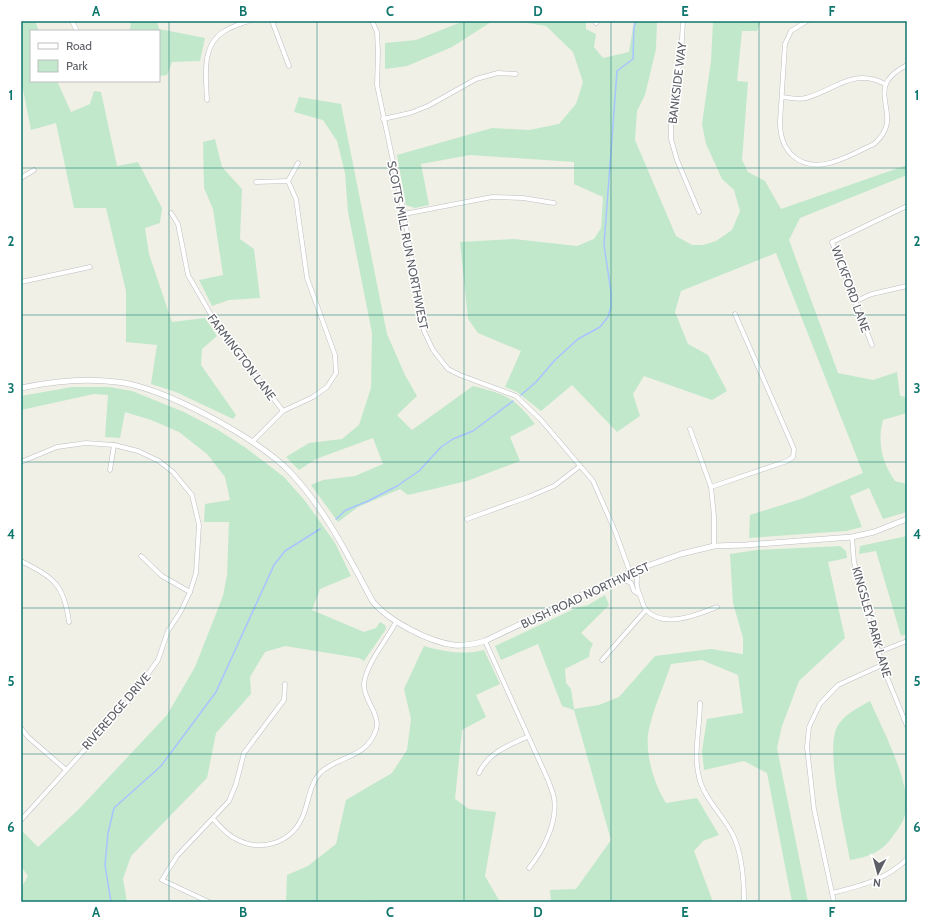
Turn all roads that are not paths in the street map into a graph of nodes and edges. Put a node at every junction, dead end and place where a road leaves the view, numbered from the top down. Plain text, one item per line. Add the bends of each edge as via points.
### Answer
1 (72, 21) edge
2 (249, 21) edge
3 (272, 21) edge
4 (372, 21) edge
5 (683, 21) edge
6 (807, 21) edge
7 (76, 30) edge
8 (907, 65) edge
9 (289, 66) dead end
10 (516, 74) dead end
11 (885, 84) junction
12 (782, 98) junction
13 (206, 100) dead end
14 (383, 119) junction
15 (298, 163) dead end
16 (34, 170) dead end
17 (21, 178) edge
18 (288, 181) junction
19 (256, 182) dead end
20 (554, 203) dead end
21 (907, 206) edge
22 (698, 212) dead end
23 (171, 213) dead end
24 (404, 214) junction
25 (90, 267) dead end
26 (21, 282) edge
27 (907, 286) edge
28 (856, 301) junction
29 (735, 314) dead end
30 (872, 345) dead end
31 (21, 388) edge
32 (283, 411) junction
33 (690, 429) dead end
34 (253, 441) junction
35 (114, 444) junction
36 (21, 462) edge
37 (580, 466) junction
38 (110, 470) dead end
39 (711, 487) junction
40 (467, 519) dead end
41 (907, 519) edge
42 (852, 537) junction
43 (714, 546) junction
44 (141, 556) dead end
45 (21, 561) edge
46 (639, 569) junction
47 (630, 572) junction
48 (620, 578) junction
49 (190, 592) junction
50 (639, 594) junction
51 (717, 607) dead end
52 (646, 610) junction
53 (69, 622) dead end
54 (396, 622) junction
55 (485, 641) junction
56 (907, 641) edge
57 (879, 652) junction
58 (602, 660) dead end
59 (882, 665) junction
60 (285, 684) dead end
61 (700, 703) dead end
62 (907, 726) edge
63 (21, 728) edge
64 (527, 737) junction
65 (65, 769) junction
66 (480, 773) dead end
67 (213, 819) junction
68 (21, 820) edge
69 (907, 860) edge
70 (529, 868) dead end
71 (832, 892) junction
72 (209, 902) edge
73 (744, 902) edge
74 (834, 902) edge

1 - 7 street
2 - 13 street via 222,33 212,44 206,64
3 - 9 street
4 - 14 street, SCOTTS MILL RUN NORTHWEST via 376,32 377,85
5 - 22 street, BANKSIDE WAY via 671,138
6 - 12 street via 791,31 787,37 783,57
8 - 11 street via 894,73
10 - 14 street via 498,73 476,79 428,106
11 - 12 street via 860,77 808,98
11 - 12 street via 888,117 885,132 880,139 874,144 823,165 798,160 784,145 780,134
14 - 24 street, SCOTTS MILL RUN NORTHWEST
15 - 18 street
16 - 17 street
18 - 19 street
18 - 32 street via 296,199 307,278 335,355 336,373 327,387 313,397
20 - 24 street via 517,197 492,197
21 - 28 street, WICKFORD LANE via 832,242
23 - 32 street, FARMINGTON LANE via 178,224 188,275 217,325
24 - 37 street, SCOTTS MILL RUN NORTHWEST via 424,331 433,350 448,369 460,376 516,396 525,403
25 - 26 street
27 - 28 street via 872,294
28 - 30 street, WICKFORD LANE
29 - 39 street via 794,454 793,458 787,461
31 - 34 street via 86,379 119,382 173,400
32 - 34 street
33 - 39 street
34 - 54 street via 289,471 310,495 338,536 373,602 380,611
35 - 36 street, RIVEREDGE DRIVE via 86,443 58,448
35 - 38 street
35 - 49 street, RIVEREDGE DRIVE via 159,461 192,495 199,525 196,572
37 - 40 street via 554,486
37 - 47 street, SCOTTS MILL RUN NORTHWEST via 593,481
39 - 43 street
41 - 42 street, BUSH ROAD NORTHWEST via 874,532
42 - 43 street, BUSH ROAD NORTHWEST
42 - 57 street, KINGSLEY PARK LANE via 854,562
43 - 46 street, BUSH ROAD NORTHWEST via 661,560
44 - 49 street via 162,576
45 - 53 street via 54,580 67,602
46 - 47 street, BUSH ROAD NORTHWEST
46 - 50 street via 635,580
47 - 48 street, BUSH ROAD NORTHWEST
48 - 50 street via 631,583 634,591
48 - 55 street, BUSH ROAD NORTHWEST
49 - 65 street, RIVEREDGE DRIVE via 182,611 168,631 158,660 145,680
50 - 52 street
51 - 52 street via 673,619 660,618
52 - 58 street
54 - 55 street, BUSH ROAD NORTHWEST via 453,645 470,645
54 - 67 street via 367,670 364,684 364,694 377,720 372,739 363,750 324,769 316,778 302,818 286,838 268,846 250,846 234,839
55 - 64 street
56 - 57 street
57 - 59 street, KINGSLEY PARK LANE
59 - 62 street, KINGSLEY PARK LANE
59 - 71 street via 838,685 820,704 809,727 808,748 814,809
60 - 67 street via 284,700 244,753 229,801
61 - 73 street via 697,759 699,778 708,798 733,836 740,861
63 - 65 street
64 - 66 street via 489,759
64 - 70 street via 548,780 554,799 552,823 536,859
65 - 68 street, RIVEREDGE DRIVE
67 - 72 street via 177,856 162,880
69 - 71 street via 877,881
71 - 74 street

